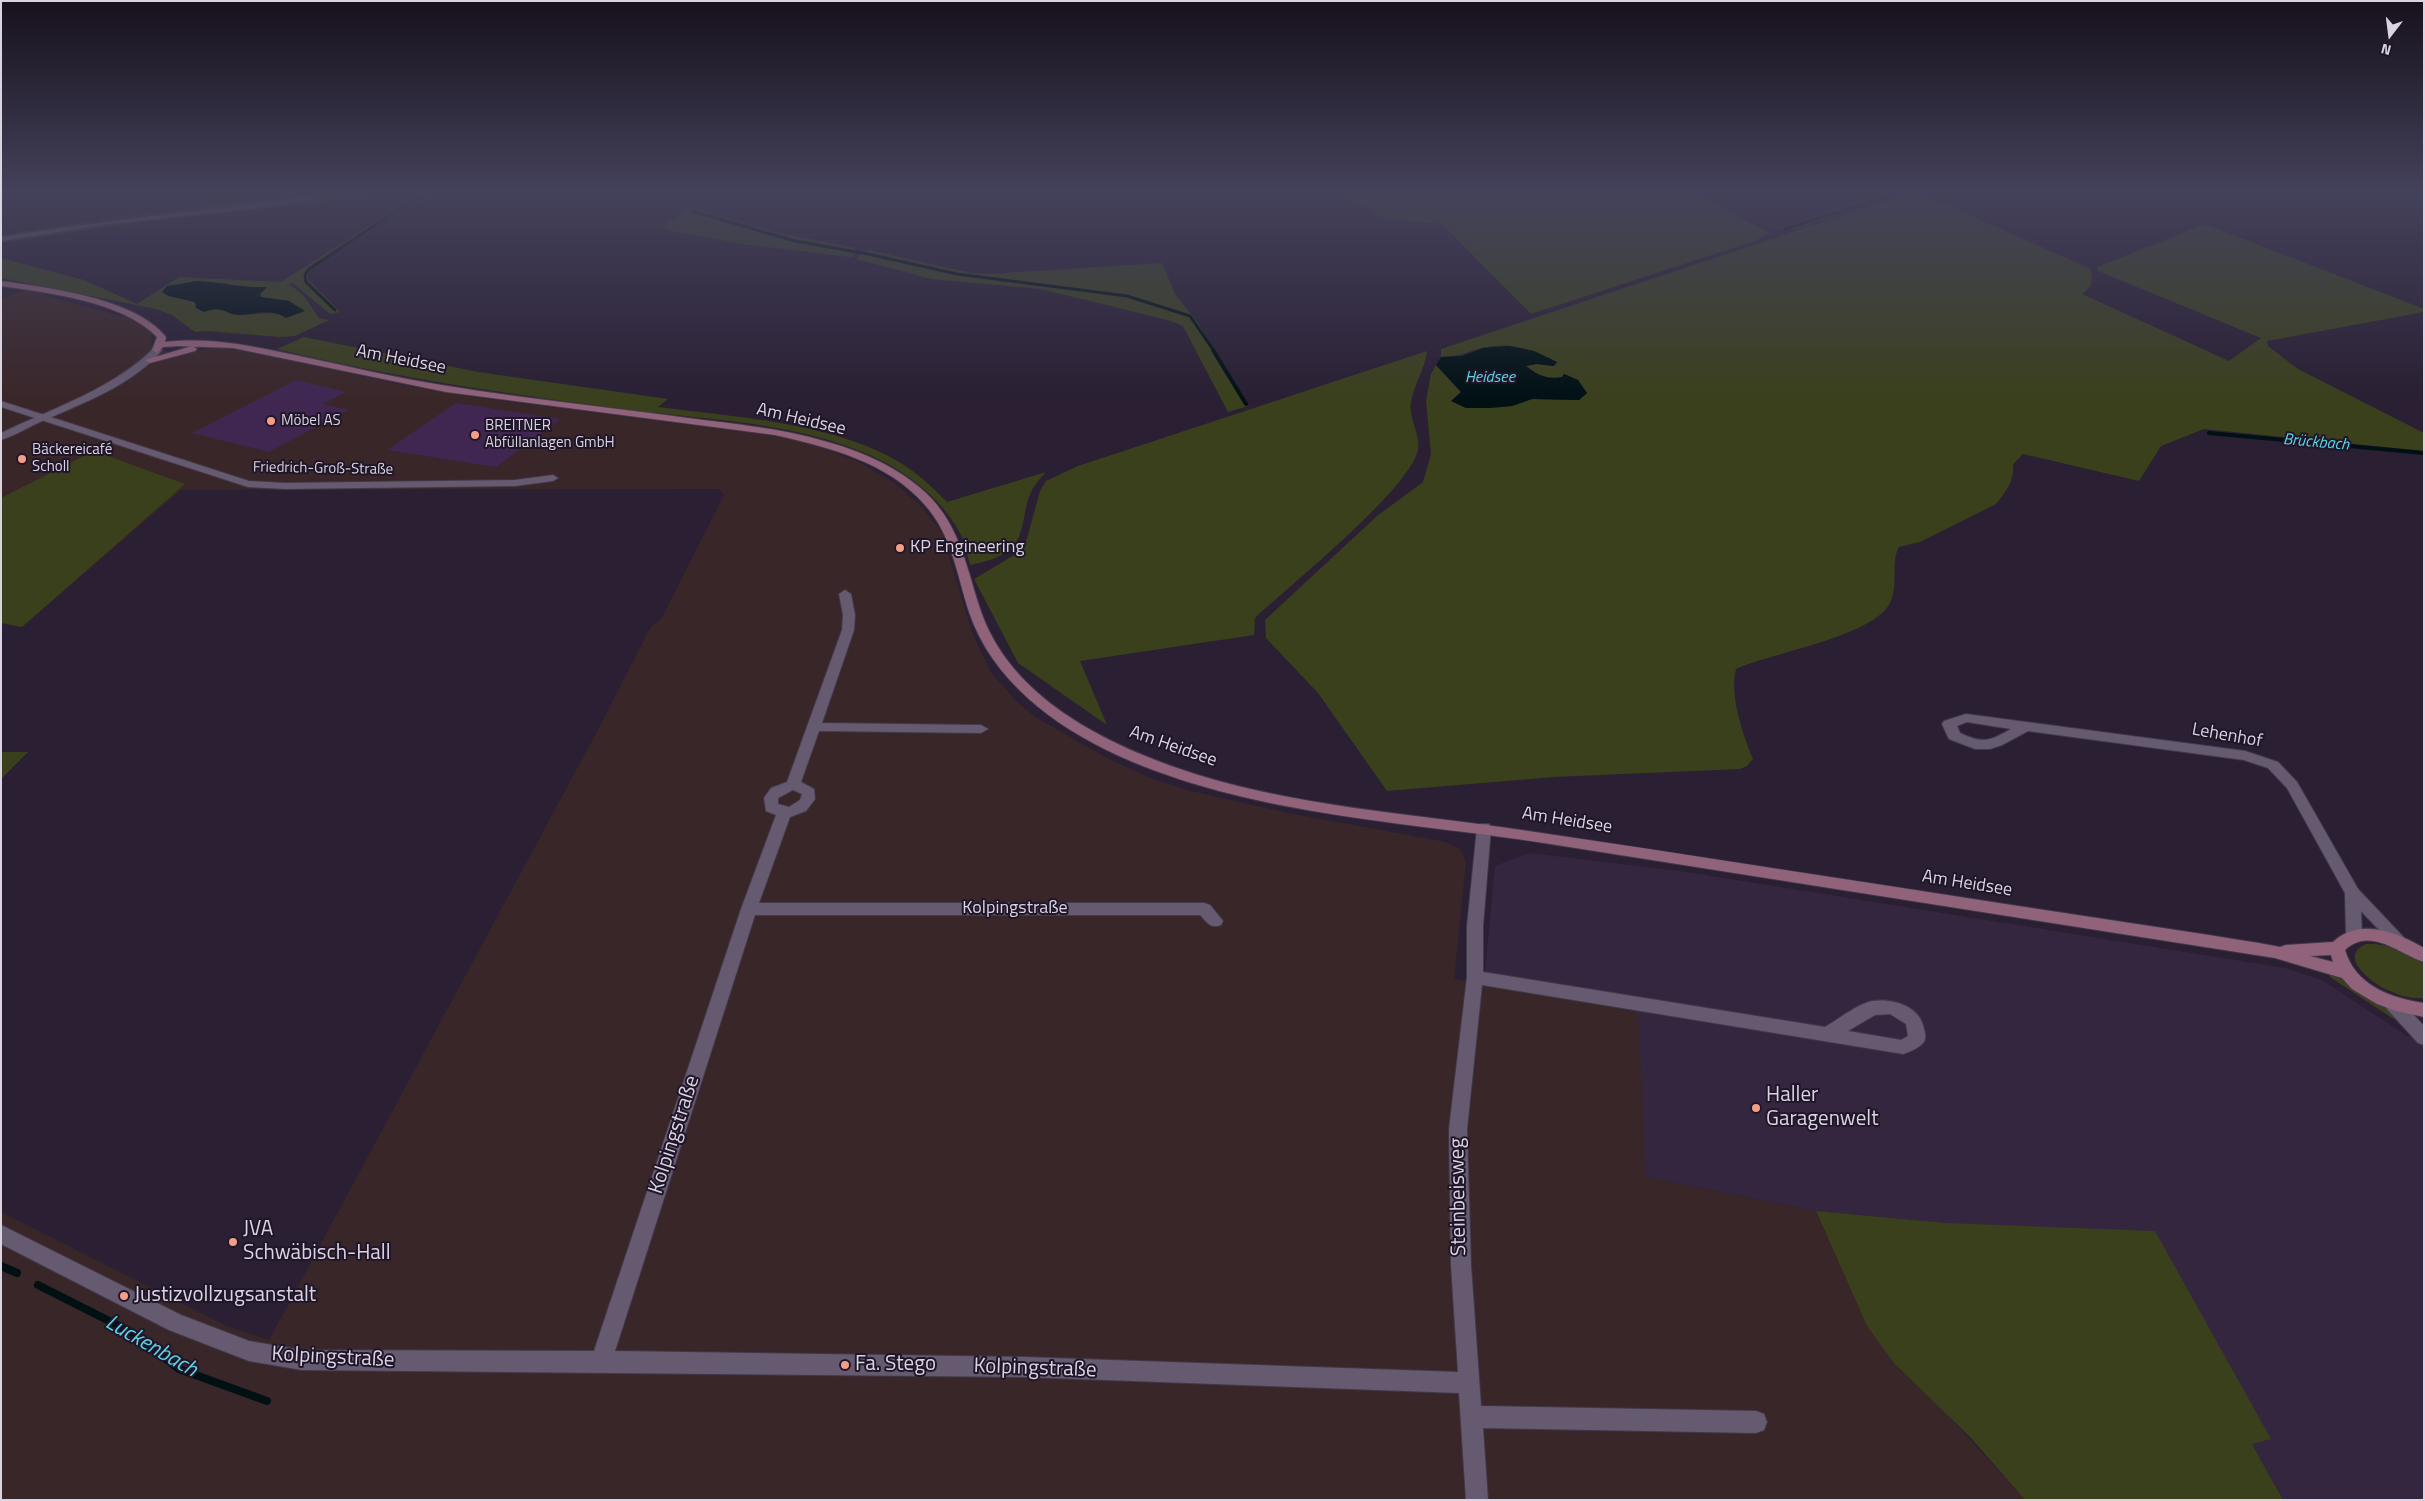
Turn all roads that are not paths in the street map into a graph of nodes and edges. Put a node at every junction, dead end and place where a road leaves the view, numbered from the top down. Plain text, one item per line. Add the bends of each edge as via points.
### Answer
1 (1, 283) edge
2 (158, 330) junction
3 (210, 344) junction
4 (158, 347) junction
5 (150, 360) junction
6 (1, 404) edge
7 (42, 416) junction
8 (1, 436) edge
9 (553, 478) dead end
10 (844, 594) dead end
11 (814, 727) junction
12 (2024, 727) dead end
13 (981, 729) dead end
14 (793, 785) junction
15 (784, 813) junction
16 (1484, 828) junction
17 (2353, 894) junction
18 (749, 909) junction
19 (1215, 920) dead end
20 (2354, 935) junction
21 (2402, 944) junction
22 (2337, 948) junction
23 (2275, 952) junction
24 (2424, 956) edge
25 (2347, 973) junction
26 (1475, 977) junction
27 (2393, 1004) junction
28 (2424, 1010) edge
29 (1828, 1034) dead end
30 (2424, 1038) edge
31 (1, 1234) edge
32 (601, 1362) junction
33 (1470, 1383) junction
34 (1472, 1417) junction
35 (1756, 1422) dead end
36 (1477, 1500) edge

1 - 2 main road via 125,312
2 - 3 main road
2 - 4 main road via 162,337
3 - 4 main road, Am Heidsee
3 - 5 main road
3 - 16 main road, Am Heidsee via 268,352 446,389 775,432 843,449 900,477 931,505 951,533 966,588 992,649 1044,705 1083,731 1155,766 1253,794 1385,816
4 - 5 street
5 - 7 street
6 - 7 street, Friedrich-Groß-Straße
7 - 8 street
7 - 9 street, Friedrich-Groß-Straße via 248,484 515,483
10 - 11 street via 849,615 848,630
11 - 13 street
11 - 14 street
12 - 17 street, Lehenhof via 2245,756 2273,765 2292,785
14 - 15 street via 777,791 769,802 776,811
14 - 15 street via 803,787 809,799 804,806
15 - 18 street, Kolpingstraße
16 - 23 main road, Am Heidsee
16 - 26 street, Steinbeisweg via 1475,926
17 - 20 street, Lehenhof
17 - 21 street, Lehenhof
18 - 19 street, Kolpingstraße via 1204,909
18 - 32 street, Kolpingstraße
20 - 21 main road via 2375,935
20 - 22 main road via 2343,940
21 - 24 main road
22 - 23 main road, Am Heidsee
22 - 25 main road via 2339,961
23 - 25 main road, Am Heidsee
25 - 27 main road via 2359,985
26 - 29 street
26 - 33 street, Steinbeisweg via 1458,1129 1461,1265
27 - 28 main road
27 - 30 street
31 - 32 street, Kolpingstraße via 176,1322 249,1351 302,1360 339,1362
32 - 33 street, Kolpingstraße via 1024,1367
33 - 34 street, Steinbeisweg
34 - 35 street
34 - 36 street, Steinbeisweg

